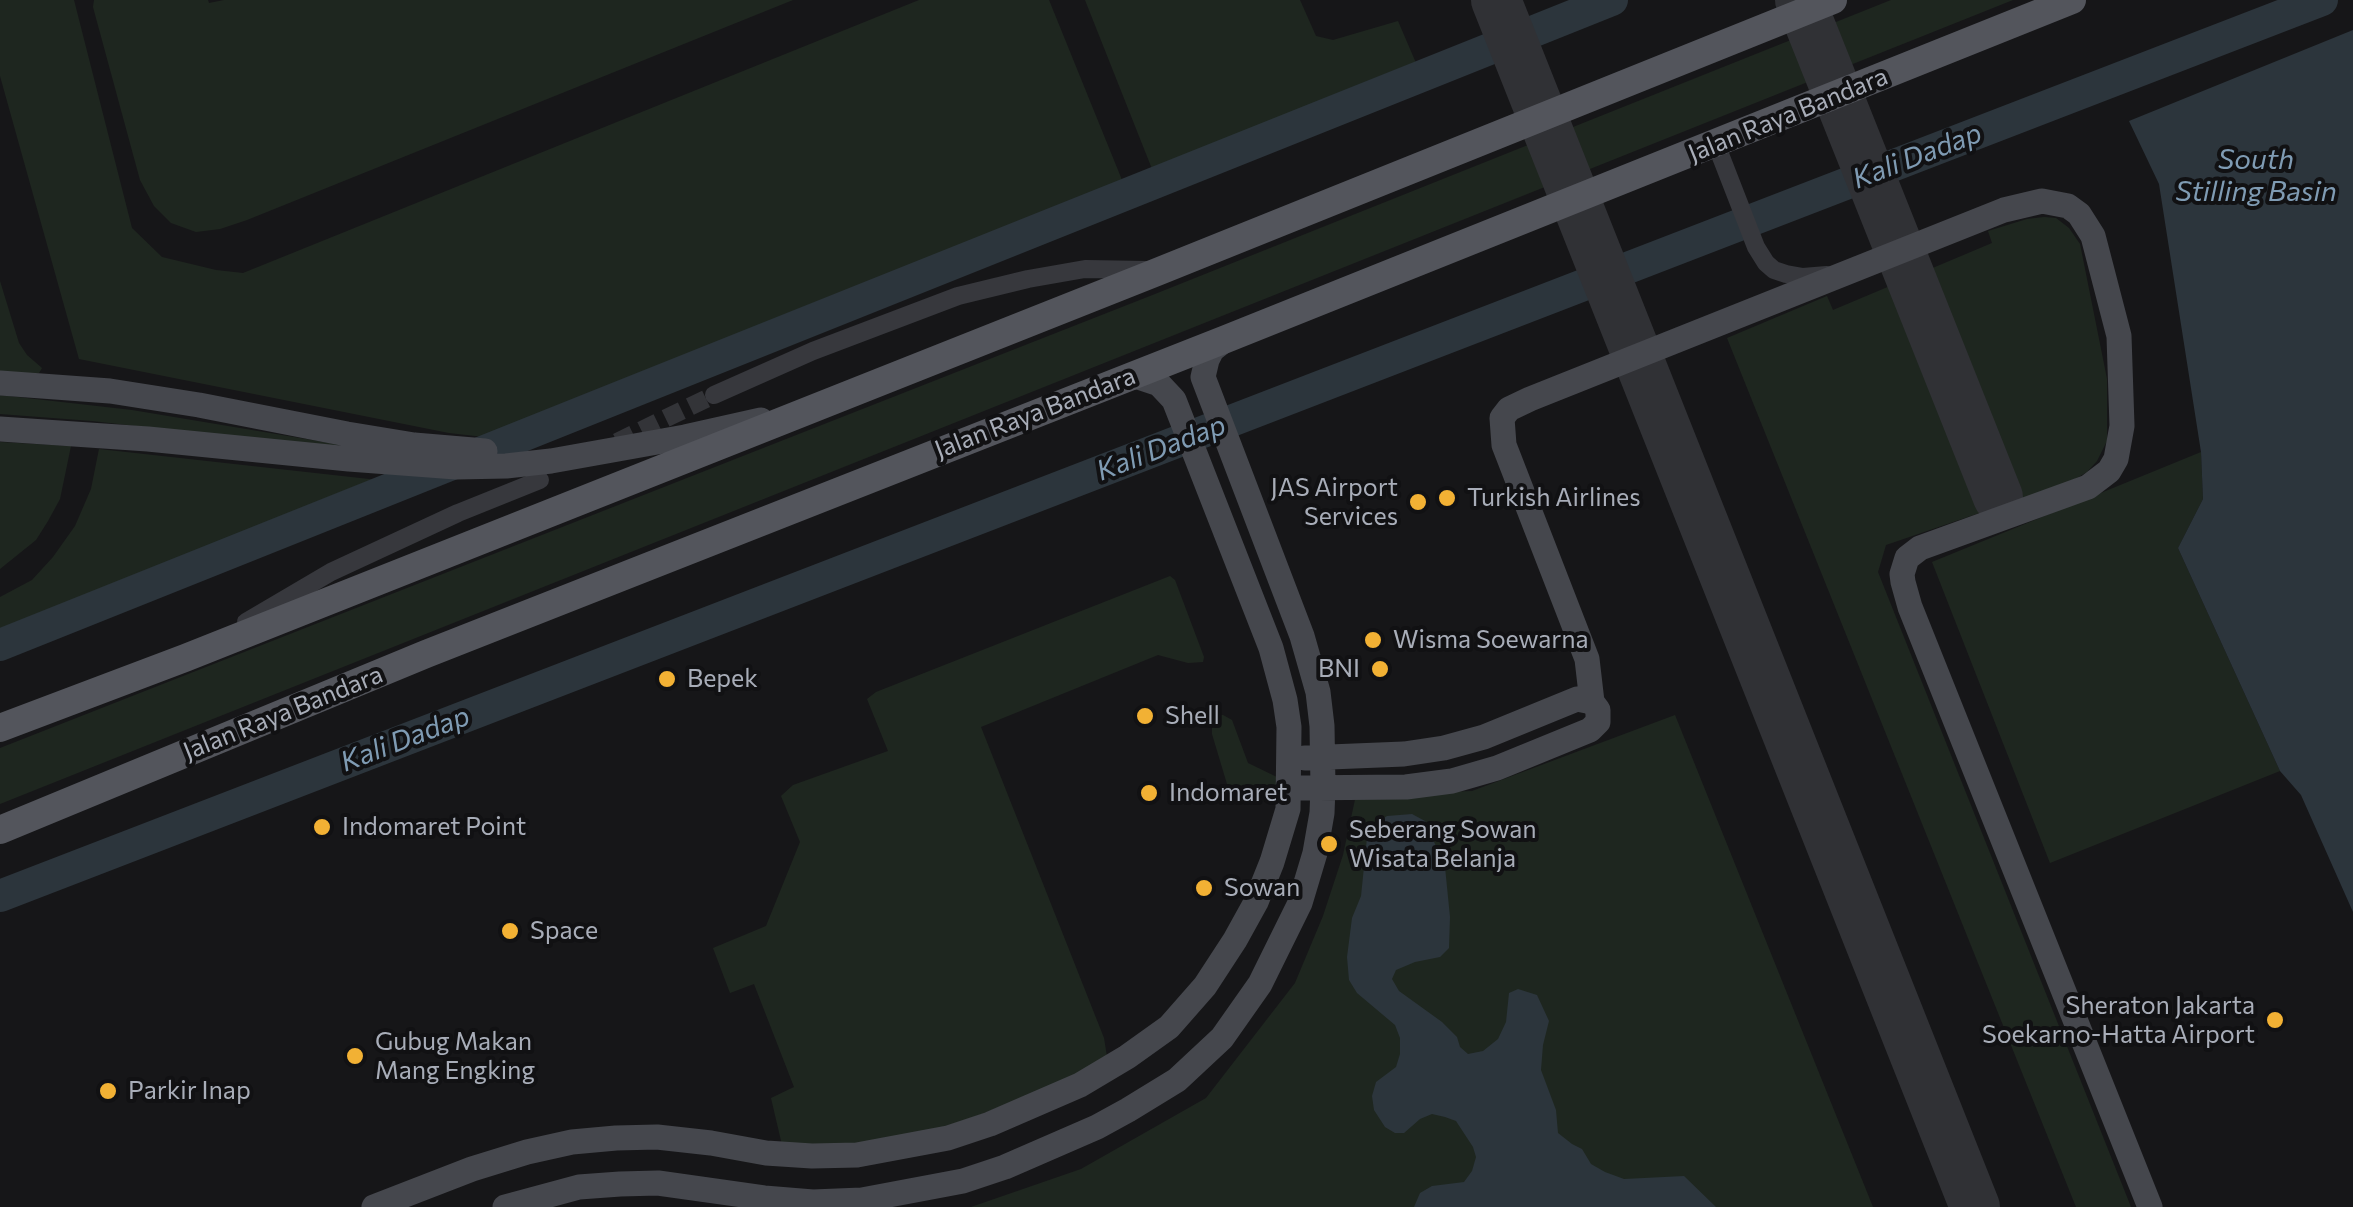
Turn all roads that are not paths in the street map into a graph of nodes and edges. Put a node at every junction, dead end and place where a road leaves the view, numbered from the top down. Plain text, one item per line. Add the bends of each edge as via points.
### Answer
1 (1832, 0) edge
2 (2072, 0) edge
3 (1716, 144) junction
4 (1162, 270) junction
5 (1848, 272) junction
6 (1226, 339) junction
7 (1127, 377) junction
8 (0, 383) edge
9 (714, 394) tunnel mouth
10 (819, 406) junction
11 (0, 428) edge
12 (348, 446) junction
13 (620, 448) junction
14 (540, 480) dead end
15 (185, 658) junction
16 (1592, 702) junction
17 (0, 728) edge
18 (1322, 757) junction
19 (1290, 758) junction
20 (1323, 787) junction
21 (1289, 788) junction
22 (0, 830) edge
23 (374, 1207) edge
24 (506, 1207) edge
25 (2150, 1207) edge

1 - 4 main road
2 - 3 main road, Jalan Raya Bandara
3 - 5 street via 1766,263 1786,274
3 - 6 main road, Jalan Raya Bandara
4 - 9 street via 1086,270 958,296
4 - 10 main road
5 - 16 street via 1530,398 1502,418 1504,446 1586,659
5 - 25 street via 2042,201 2078,214 2098,252 2122,361 2120,446 2109,471 2088,487 1920,548 1902,574
6 - 7 main road, Jalan Raya Bandara
6 - 18 street via 1212,350 1203,378 1302,636 1318,692
7 - 19 street via 1160,384 1174,400 1271,648
7 - 22 main road, Jalan Raya Bandara
8 - 12 street via 110,390 199,405
10 - 13 street
10 - 15 main road
11 - 12 street via 209,444
12 - 13 street
12 - 13 street via 456,466 506,466
14 - 15 street via 331,572
15 - 17 main road
16 - 18 street via 1577,699 1444,748
16 - 20 street via 1599,716 1590,730 1498,768 1406,787
18 - 19 street
18 - 20 street
19 - 21 street
20 - 21 street
20 - 24 street via 1300,903 1242,1012 1198,1063 1097,1127 964,1181 862,1200 796,1200 658,1183 578,1188
21 - 23 street via 1256,902 1205,986 1169,1027 1080,1085 990,1124 902,1148 812,1156 657,1137 572,1142 472,1169

